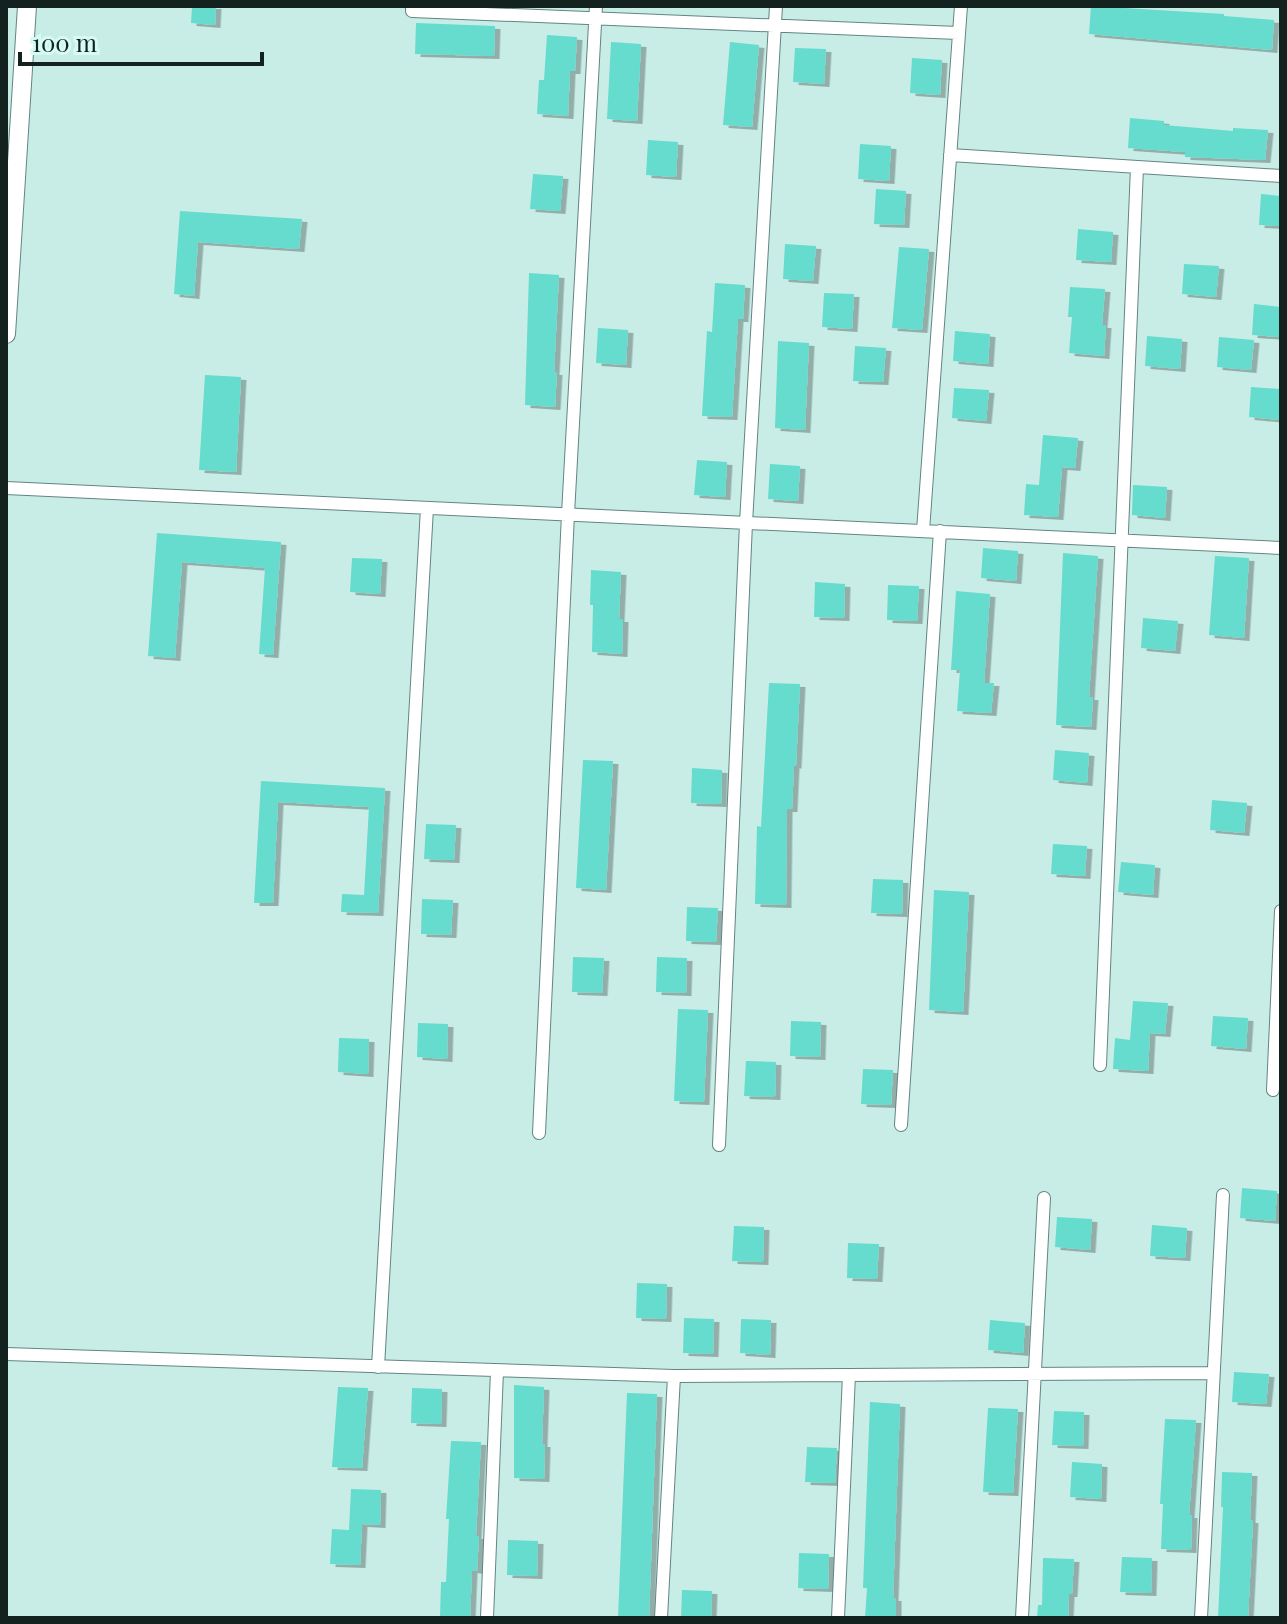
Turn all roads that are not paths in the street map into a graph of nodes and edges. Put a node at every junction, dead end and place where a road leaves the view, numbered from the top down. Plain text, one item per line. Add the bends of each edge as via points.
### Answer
1 (27, 6) edge
2 (412, 6) edge
3 (776, 6) edge
4 (961, 6) edge
5 (596, 12) edge
6 (775, 26) junction
7 (958, 33) junction
8 (950, 155) junction
9 (1137, 167) junction
10 (1281, 176) edge
11 (6, 334) edge
12 (6, 488) edge
13 (427, 508) junction
14 (568, 514) junction
15 (746, 523) junction
16 (923, 531) junction
17 (940, 531) junction
18 (1121, 540) junction
19 (1281, 548) edge
20 (1281, 911) edge
21 (1100, 1065) dead end
22 (1273, 1090) dead end
23 (901, 1125) dead end
24 (539, 1133) dead end
25 (719, 1145) dead end
26 (1223, 1195) dead end
27 (1044, 1198) dead end
28 (6, 1354) edge
29 (378, 1367) junction
30 (497, 1371) junction
31 (1213, 1373) junction
32 (1035, 1374) junction
33 (849, 1375) junction
34 (674, 1376) junction
35 (487, 1618) edge
36 (661, 1618) edge
37 (838, 1618) edge
38 (1022, 1618) edge
39 (1201, 1618) edge

1 - 11 main road
2 - 5 street via 412,11
3 - 6 street
4 - 7 street
5 - 6 street
5 - 14 street
6 - 7 street
6 - 15 street
7 - 8 street
8 - 9 street
8 - 16 street
9 - 10 street
9 - 18 street
12 - 13 street
13 - 14 street
13 - 29 street
14 - 15 street
14 - 24 street
15 - 16 street
15 - 25 street
16 - 17 street
17 - 18 street
17 - 23 street
18 - 19 street
18 - 21 street
20 - 22 street
26 - 31 street
27 - 32 street
28 - 29 street
29 - 30 street
30 - 34 street
30 - 35 street
31 - 32 street
31 - 39 street
32 - 33 street
32 - 38 street
33 - 34 street
33 - 37 street
34 - 36 street

